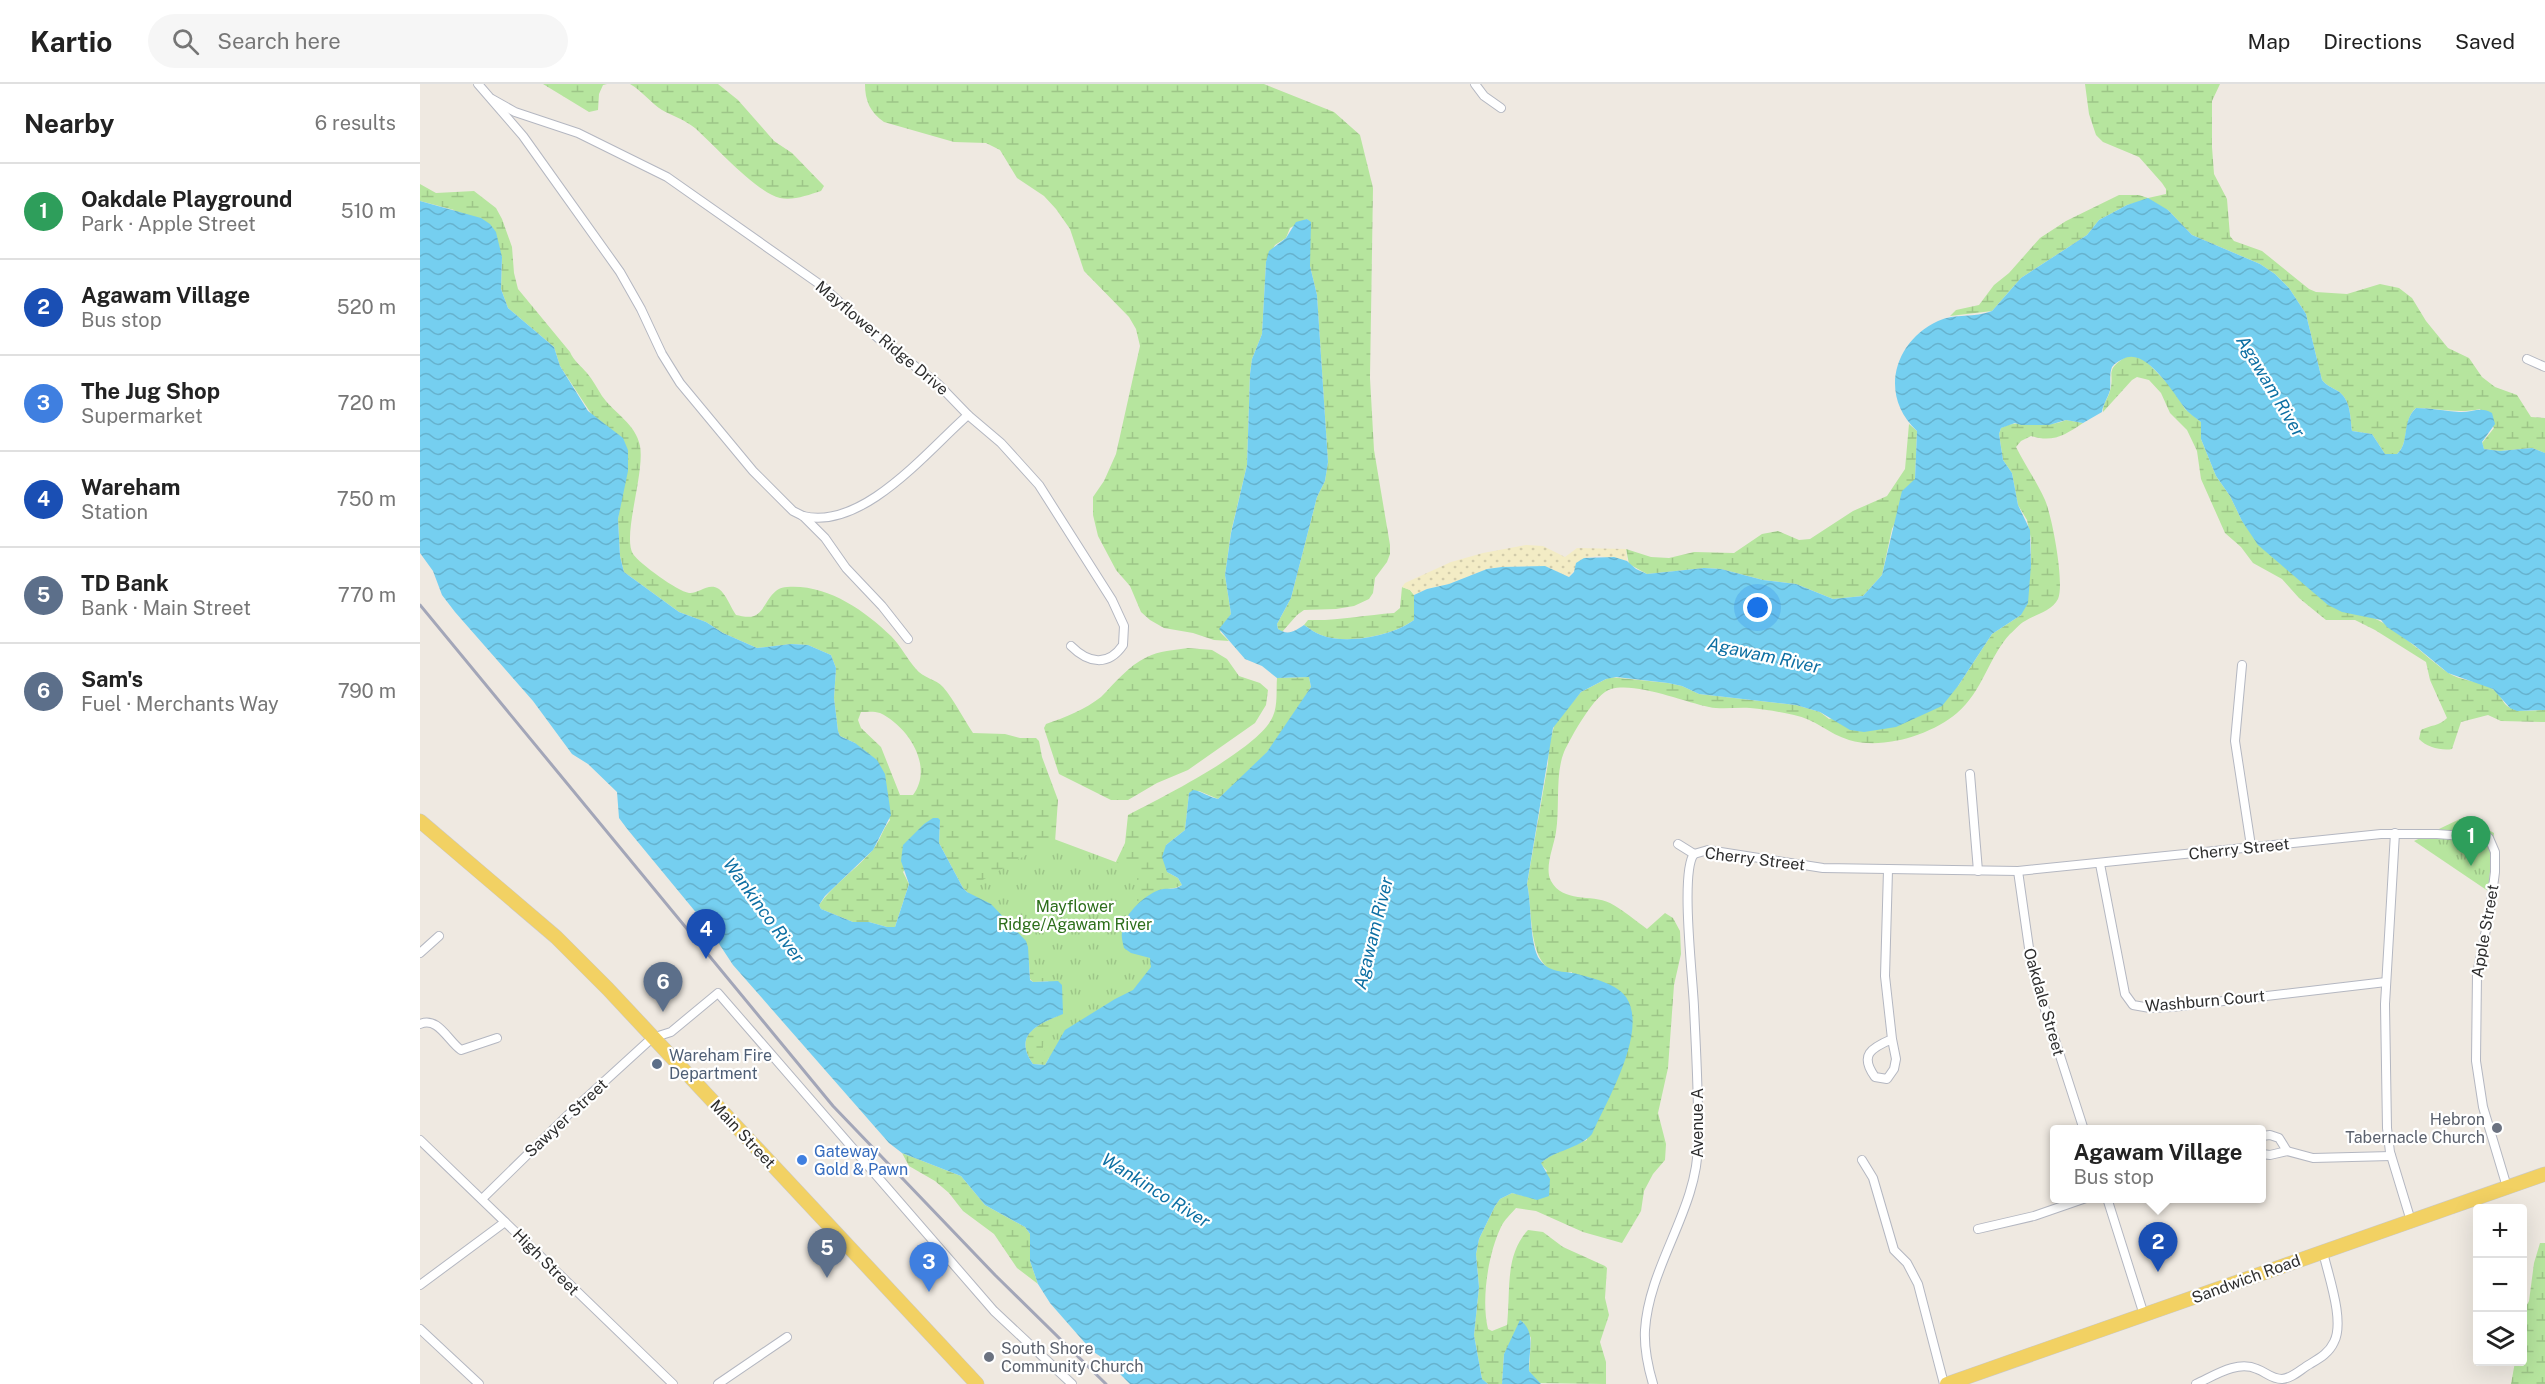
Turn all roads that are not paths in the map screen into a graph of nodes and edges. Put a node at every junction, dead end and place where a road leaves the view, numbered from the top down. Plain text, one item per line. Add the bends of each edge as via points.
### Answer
1 (478, 84) edge
2 (1475, 84) edge
3 (492, 99) junction
4 (1501, 108) dead end
5 (2528, 359) dead end
6 (2545, 367) edge
7 (968, 415) junction
8 (802, 516) junction
9 (908, 639) dead end
10 (1071, 646) dead end
11 (2242, 665) dead end
12 (1970, 774) dead end
13 (420, 821) edge
14 (2395, 833) junction
15 (1678, 844) dead end
16 (2251, 846) junction
17 (1694, 854) junction
18 (2100, 864) junction
19 (1888, 870) junction
20 (1978, 871) junction
21 (2018, 871) junction
22 (439, 936) dead end
23 (420, 953) edge
24 (2386, 982) junction
25 (420, 1024) edge
26 (497, 1038) dead end
27 (652, 1038) junction
28 (1892, 1039) junction
29 (2082, 1125) edge
30 (2266, 1136) edge
31 (420, 1140) edge
32 (2288, 1151) junction
33 (2266, 1154) edge
34 (2391, 1156) junction
35 (1862, 1160) dead end
36 (2545, 1174) edge
37 (2507, 1187) junction
38 (482, 1199) junction
39 (2072, 1203) edge
40 (2109, 1203) edge
41 (2411, 1221) junction
42 (505, 1222) junction
43 (1978, 1229) dead end
44 (2323, 1252) junction
45 (420, 1285) edge
46 (2144, 1315) junction
47 (420, 1329) edge
48 (787, 1337) dead end
49 (478, 1384) edge
50 (673, 1384) edge
51 (718, 1384) edge
52 (977, 1384) edge
53 (1072, 1384) edge
54 (1653, 1384) edge
55 (1945, 1384) edge
56 (2196, 1384) edge

1 - 3 street, Mayflower Ridge Drive
2 - 4 street
3 - 7 street, Mayflower Ridge Drive via 515,112 578,133 667,177 822,286 878,338 937,382
3 - 8 street, Mayflower Ridge Drive via 523,136 624,279 680,383 753,471
5 - 6 street
7 - 8 street via 881,493 836,515 817,519
7 - 10 street, Mayflower Ridge Drive via 1040,485 1122,620 1125,641 1110,657 1087,659
8 - 9 street, Mayflower Ridge Drive via 825,538
11 - 16 street via 2235,741
12 - 20 street
13 - 27 main road, Main Street via 556,937
14 - 16 street, Cherry Street
14 - 24 street
14 - 37 street, Apple Street via 2483,837 2489,838 2493,846 2493,891 2476,974 2476,1061 2485,1118
15 - 17 street
16 - 18 street, Cherry Street
17 - 19 street, Cherry Street via 1707,850 1817,867
17 - 54 street, Avenue A via 1688,892 1698,1152 1689,1194 1648,1313 1645,1338
18 - 21 street, Cherry Street
18 - 24 street, Washburn Court via 2125,994 2133,1005 2161,1008
19 - 20 street, Cherry Street
19 - 28 street via 1885,976
20 - 21 street, Cherry Street
21 - 29 street, Oakdale Street via 2032,969
22 - 23 street
24 - 34 street via 2386,1128
25 - 26 street via 436,1024 461,1050
27 - 38 street, Sawyer Street
27 - 52 main road, Main Street
27 - 53 street, Sawyer Street via 671,1032 718,993 1012,1330
28 - 28 street via 1873,1048 1867,1058 1867,1066 1875,1077 1887,1079 1894,1069
30 - 32 street via 2279,1138
31 - 38 street, High Street
32 - 33 street
32 - 34 street via 2313,1158
34 - 41 street
35 - 55 street via 1873,1178 1894,1250 1907,1263 1921,1292
36 - 37 main road, Sandwich Road
37 - 41 main road, Sandwich Road
38 - 42 street, High Street
39 - 43 street
40 - 46 street
41 - 44 main road, Sandwich Road
42 - 45 street
42 - 50 street, High Street
44 - 46 main road, Sandwich Road
44 - 56 street via 2338,1328 2327,1353 2287,1378 2272,1378 2242,1366
46 - 55 main road, Sandwich Road
47 - 49 street
48 - 51 street

